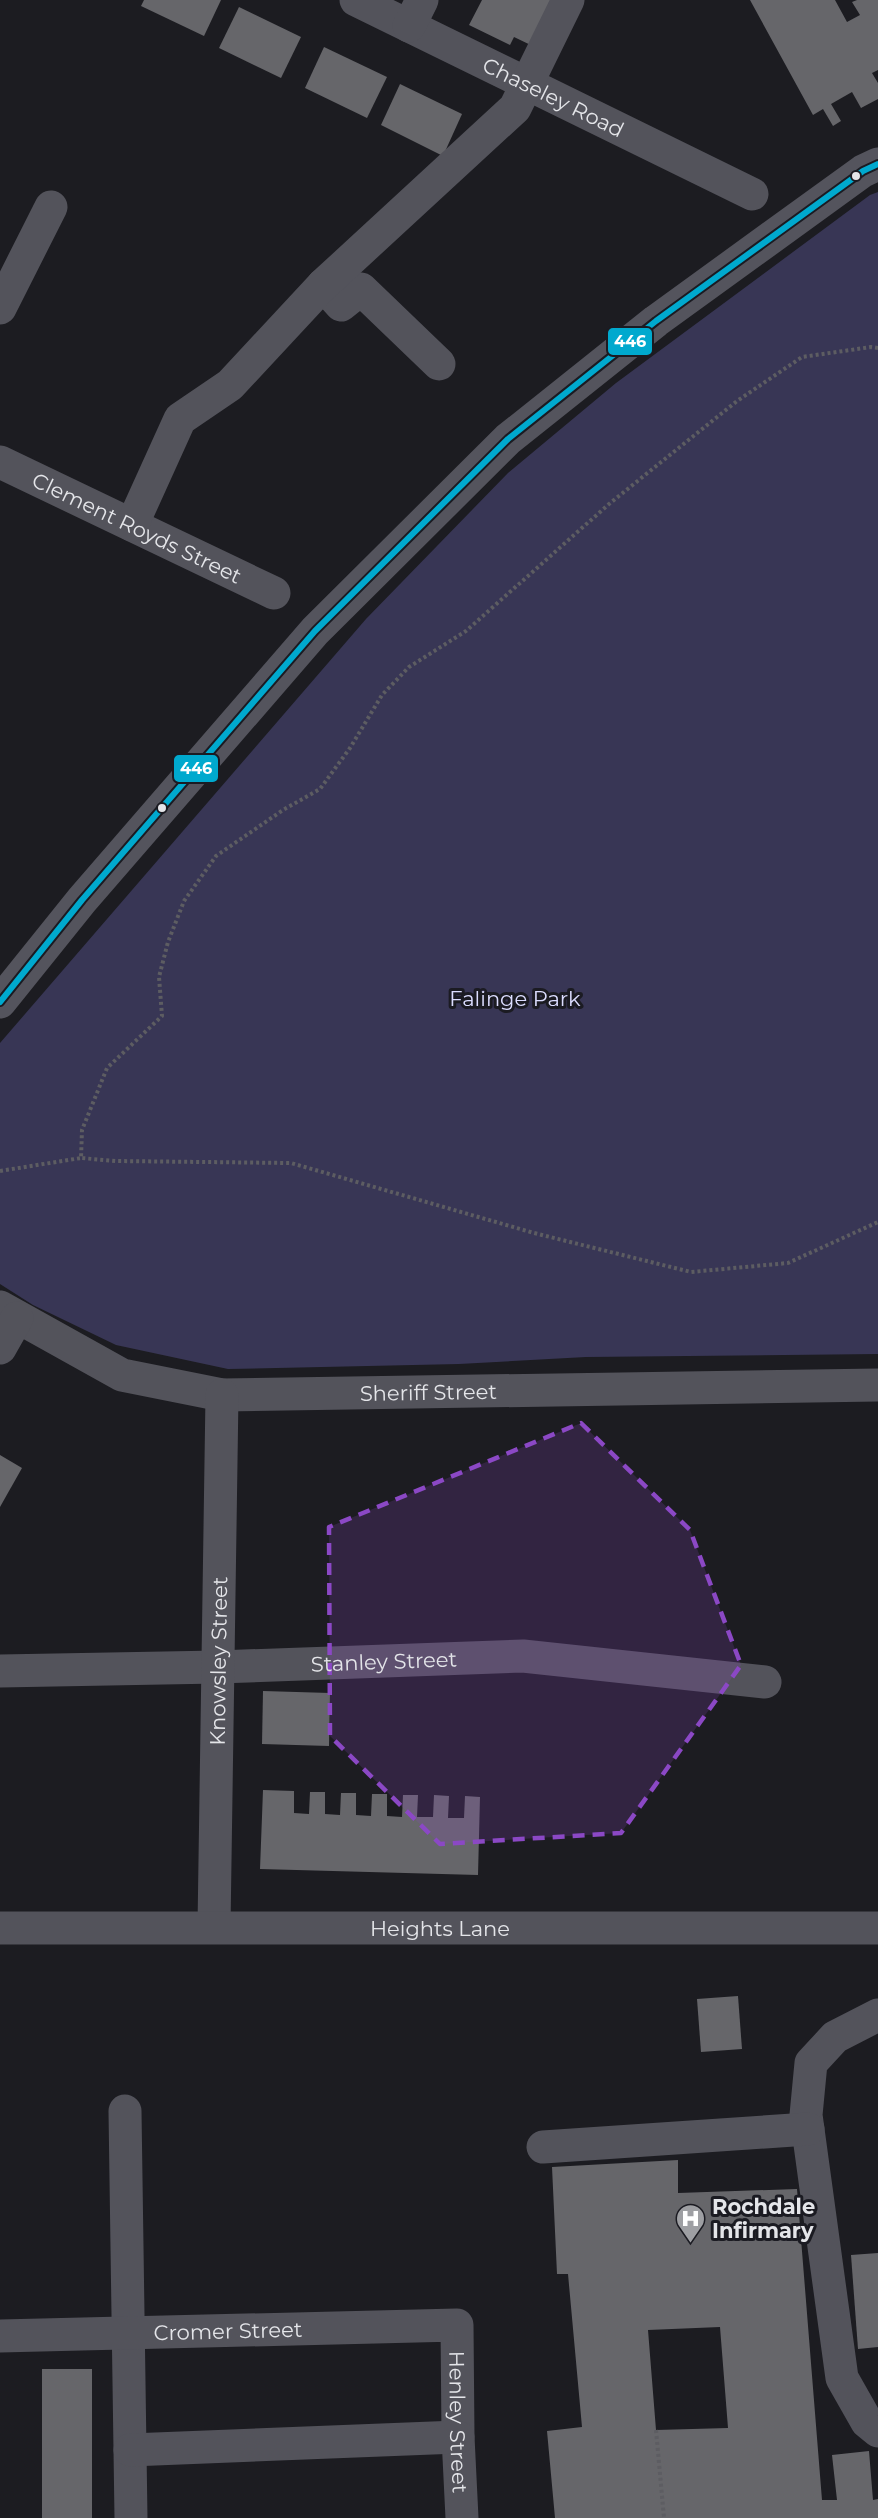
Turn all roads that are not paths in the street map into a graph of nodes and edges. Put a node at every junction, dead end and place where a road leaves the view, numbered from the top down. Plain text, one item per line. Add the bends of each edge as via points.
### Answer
1 (356, 0) edge
2 (568, 0) edge
3 (415, 13) edge
4 (527, 84) junction
5 (878, 164) edge
6 (752, 194) dead end
7 (51, 207) dead end
8 (323, 285) junction
9 (0, 308) edge
10 (439, 364) dead end
11 (0, 462) edge
12 (132, 525) junction
13 (274, 593) dead end
14 (0, 1002) edge
15 (8, 1313) edge
16 (0, 1348) edge
17 (878, 1385) edge
18 (222, 1395) junction
19 (218, 1667) junction
20 (0, 1671) edge
21 (765, 1682) dead end
22 (214, 1927) junction
23 (0, 1928) edge
24 (878, 1928) edge
25 (878, 2015) edge
26 (125, 2111) dead end
27 (808, 2129) junction
28 (543, 2146) dead end
29 (457, 2325) joint
30 (129, 2333) junction
31 (0, 2336) edge
32 (878, 2431) edge
33 (458, 2437) junction
34 (130, 2450) junction
35 (131, 2518) edge
36 (462, 2518) edge

1 - 3 street, Chaseley Road
2 - 4 street
3 - 4 street, Chaseley Road
4 - 6 street, Chaseley Road
4 - 8 street via 514,108
5 - 14 main road via 656,321 508,439 315,632 82,900
7 - 9 street
8 - 10 street via 341,305 361,289
8 - 12 street via 230,385 180,419
11 - 12 street, Clement Royds Street
12 - 13 street, Clement Royds Street
15 - 16 street
15 - 18 street, Sheriff Street via 122,1375
17 - 18 street, Sheriff Street
18 - 19 street, Knowsley Street
19 - 20 street, Stanley Street
19 - 21 street, Stanley Street via 523,1656
19 - 22 street, Knowsley Street
22 - 23 street, Heights Lane
22 - 24 street, Heights Lane
25 - 27 street via 836,2037 811,2063
26 - 30 street
27 - 28 street
27 - 32 street via 842,2378 867,2422
29 - 30 street, Cromer Street
29 - 33 street, Henley Street
30 - 31 street, Cromer Street
30 - 34 street
33 - 34 street
33 - 36 street, Henley Street
34 - 35 street

